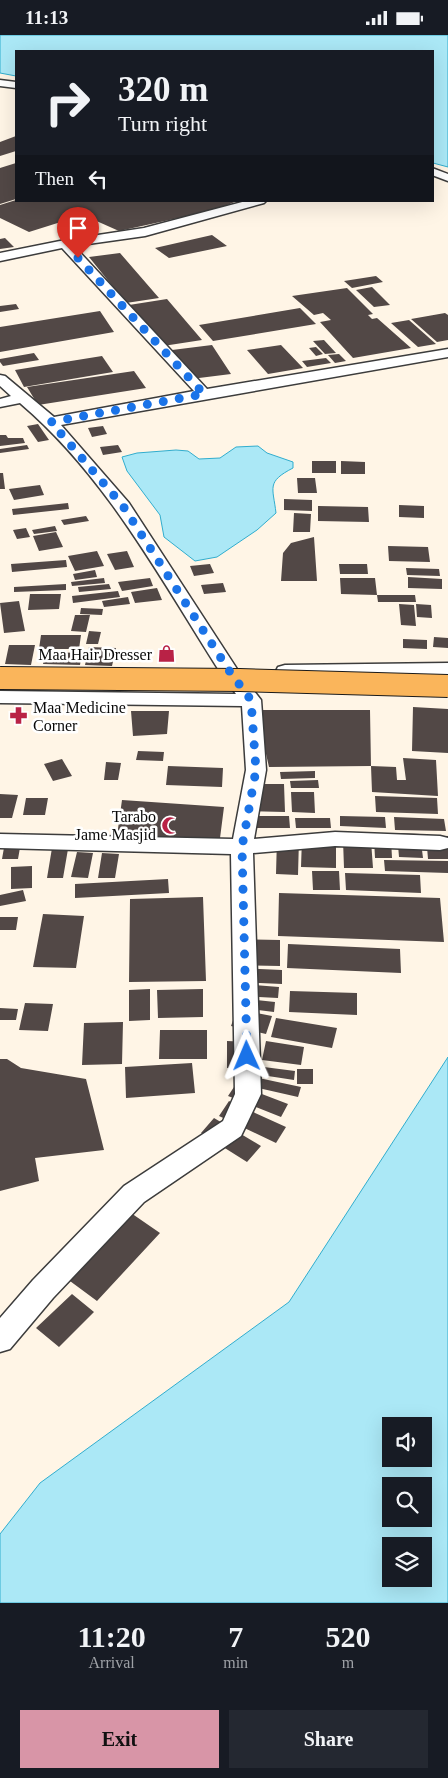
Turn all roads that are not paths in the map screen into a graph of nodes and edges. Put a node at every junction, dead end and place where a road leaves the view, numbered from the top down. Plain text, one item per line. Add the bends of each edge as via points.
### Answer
1 (0, 83) edge
2 (15, 85) edge
3 (434, 172) edge
4 (448, 178) edge
5 (256, 202) edge
6 (65, 244) junction
7 (0, 257) edge
8 (448, 353) edge
9 (0, 379) edge
10 (204, 394) junction
11 (23, 399) junction
12 (0, 403) edge
13 (51, 422) junction
14 (448, 669) edge
15 (230, 672) junction
16 (0, 678) edge
17 (448, 685) edge
18 (0, 697) edge
19 (251, 700) junction
20 (0, 841) edge
21 (440, 843) dead end
22 (242, 847) junction
23 (0, 1339) edge

1 - 2 street
3 - 4 street
5 - 6 street via 144,232
6 - 7 street
6 - 10 street
8 - 10 street
9 - 11 street
10 - 13 street
11 - 12 street
11 - 13 street
13 - 15 street via 123,506
14 - 15 street
15 - 19 street
16 - 17 main road, bridge
18 - 19 street
19 - 22 street via 256,770
20 - 22 street
21 - 22 street via 335,839
22 - 23 street via 248,1094 232,1128 134,1194

